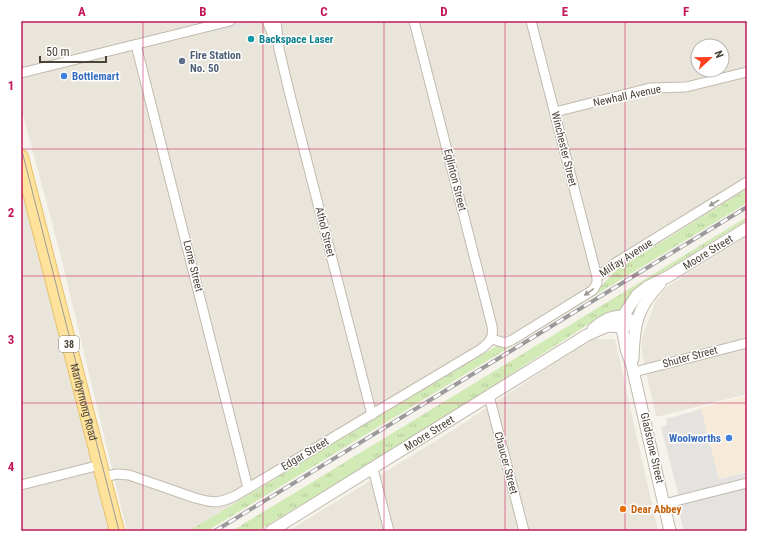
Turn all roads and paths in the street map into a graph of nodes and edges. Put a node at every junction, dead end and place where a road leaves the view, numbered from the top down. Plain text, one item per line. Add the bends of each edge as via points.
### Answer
1 (230, 21) edge
2 (414, 21) edge
3 (531, 21) edge
4 (269, 22) edge
5 (136, 44) junction
6 (747, 72) edge
7 (21, 73) edge
8 (555, 112) junction
9 (21, 157) edge
10 (747, 182) edge
11 (747, 228) edge
12 (597, 276) junction
13 (669, 276) junction
14 (623, 321) junction
15 (636, 323) junction
16 (492, 339) junction
17 (747, 342) edge
18 (633, 369) junction
19 (489, 396) junction
20 (372, 415) junction
21 (373, 469) junction
22 (102, 471) junction
23 (747, 483) edge
24 (21, 485) edge
25 (248, 488) junction
26 (664, 504) junction
27 (117, 531) edge
28 (271, 531) edge
29 (389, 531) edge
30 (524, 531) edge
31 (670, 531) edge

1 - 5 street
2 - 16 street, Eglinton Street via 493,331
3 - 8 street, Winchester Street
4 - 20 street, Athol Street via 279,49
5 - 7 street
5 - 25 street, Lorne Street
6 - 8 street, Newhall Avenue via 686,87 650,88
8 - 12 street, Winchester Street
9 - 22 main road, Maribyrnong Road / 38
10 -> 12 street, Milfay Avenue
11 - 13 street, Moore Street
12 -> 16 street, Milfay Avenue via 593,290 512,340 505,343
13 - 14 street, Moore Street via 637,295
13 - 15 street, Moore Street via 643,304
14 - 15 street, Moore Street
14 - 18 street, Gladstone Street via 626,349
14 - 19 street, Moore Street via 587,335
15 - 18 street, Gladstone Street
16 - 20 street, Edgar Street via 481,349
17 - 18 street, Shuter Street
18 - 26 street, Gladstone Street
19 - 21 street, Moore Street
19 - 30 street, Chaucer Street
20 - 25 street, Edgar Street
21 - 28 street, Moore Street
21 - 29 street
22 - 24 street, Edgar Street
22 - 25 street, Edgar Street via 129,475 195,498 216,502 235,496
22 - 27 main road, Maribyrnong Road / 38
23 - 26 street
26 - 31 street, Gladstone Street

